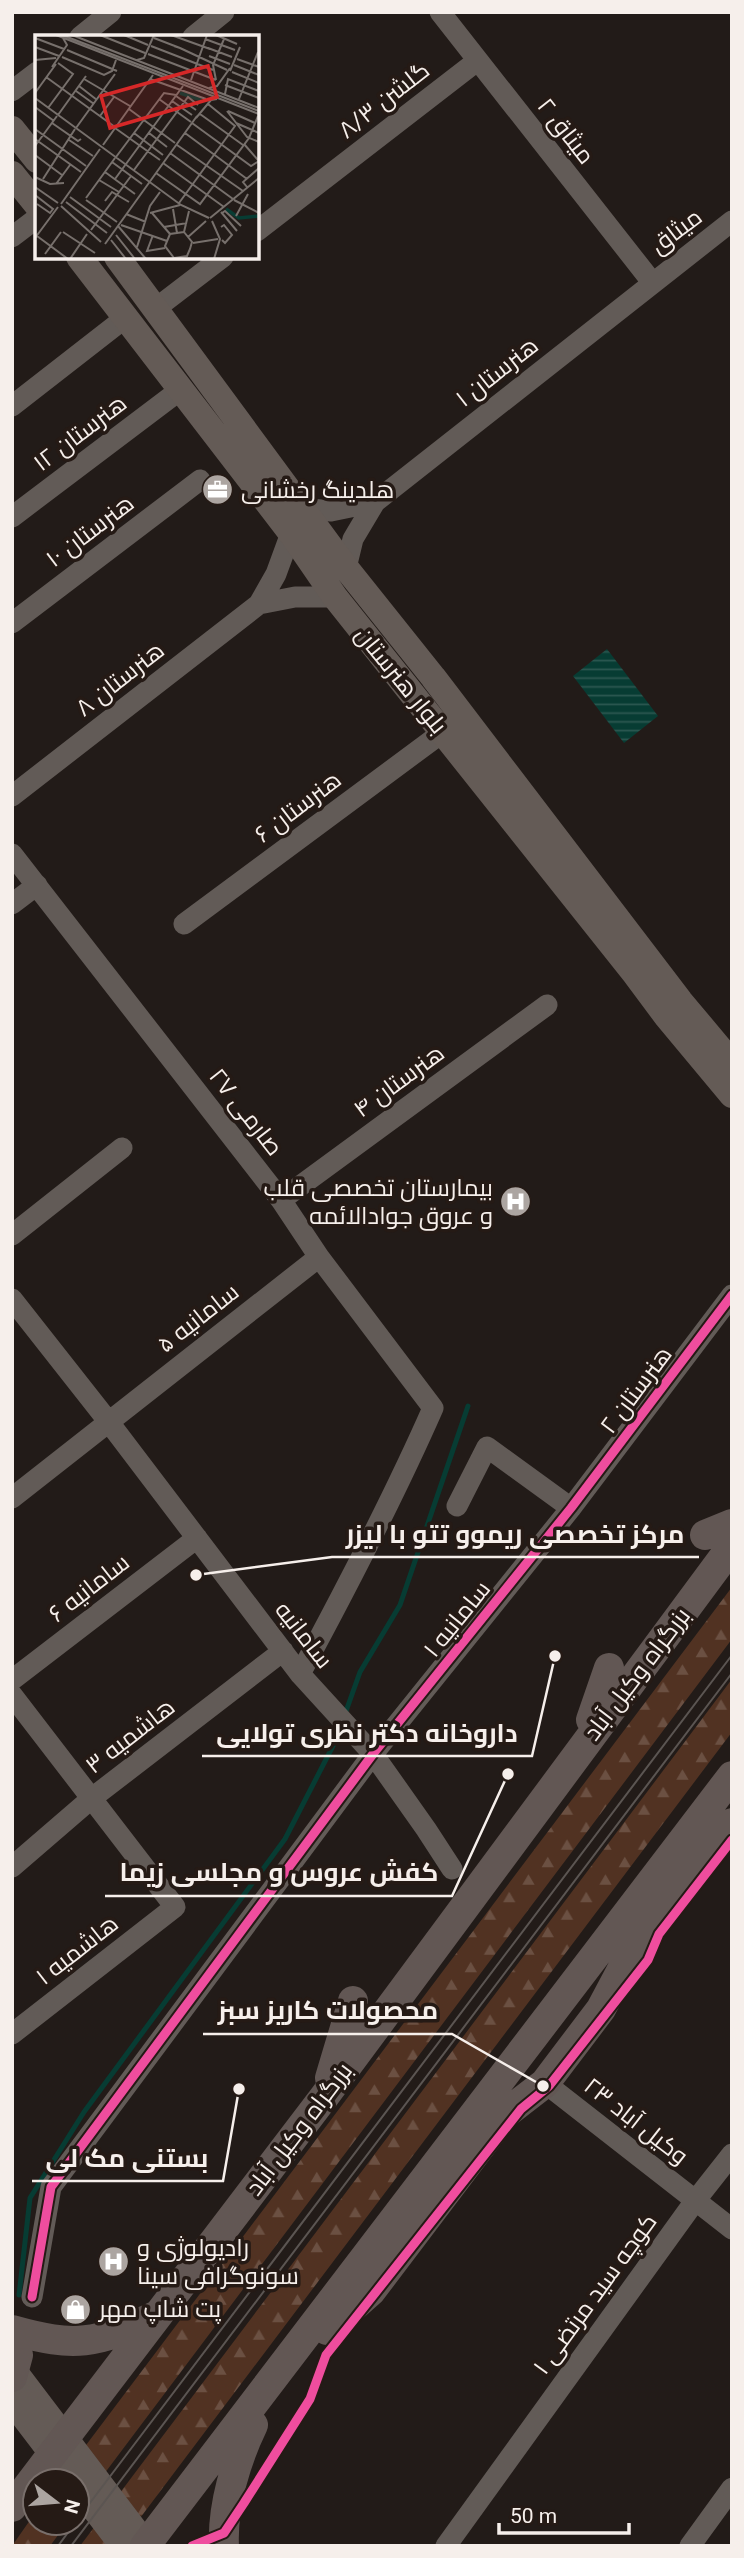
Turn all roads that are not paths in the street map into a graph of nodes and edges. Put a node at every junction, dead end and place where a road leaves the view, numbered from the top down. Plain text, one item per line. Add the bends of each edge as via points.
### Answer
1 (111, 12) edge
2 (224, 12) edge
3 (440, 12) edge
4 (82, 35) edge
5 (195, 35) edge
6 (477, 61) junction
7 (35, 74) edge
8 (12, 92) edge
9 (12, 129) edge
10 (35, 157) edge
11 (12, 174) edge
12 (35, 203) edge
13 (35, 220) edge
14 (732, 221) edge
15 (259, 229) edge
16 (12, 237) edge
17 (81, 259) edge
18 (118, 259) edge
19 (220, 259) edge
20 (96, 279) junction
21 (652, 282) junction
22 (155, 309) junction
23 (125, 318) junction
24 (180, 390) junction
25 (12, 406) edge
26 (200, 480) dead end
27 (375, 502) junction
28 (302, 508) junction
29 (12, 517) edge
30 (290, 533) junction
31 (346, 568) junction
32 (335, 597) junction
33 (259, 604) junction
34 (12, 623) edge
35 (433, 677) junction
36 (410, 694) junction
37 (443, 732) junction
38 (12, 796) edge
39 (12, 854) edge
40 (37, 885) junction
41 (12, 904) edge
42 (184, 924) dead end
43 (547, 1005) dead end
44 (732, 1063) edge
45 (732, 1095) edge
46 (122, 1147) dead end
47 (281, 1200) junction
48 (12, 1235) edge
49 (320, 1257) junction
50 (732, 1294) edge
51 (12, 1299) edge
52 (108, 1421) junction
53 (12, 1498) edge
54 (457, 1506) dead end
55 (571, 1508) junction
56 (723, 1535) edge
57 (197, 1538) junction
58 (283, 1650) junction
59 (609, 1668) dead end
60 (300, 1674) junction
61 (12, 1680) edge
62 (12, 1695) edge
63 (580, 1751) junction
64 (373, 1754) junction
65 (732, 1776) edge
66 (92, 1798) junction
67 (732, 1823) edge
68 (12, 1867) edge
69 (452, 1869) dead end
70 (353, 2001) dead end
71 (12, 2034) edge
72 (545, 2083) junction
73 (324, 2097) junction
74 (732, 2154) edge
75 (695, 2201) junction
76 (732, 2229) edge
77 (32, 2297) dead end
78 (159, 2314) junction
79 (12, 2330) edge
80 (12, 2342) edge
81 (12, 2368) edge
82 (276, 2375) junction
83 (12, 2377) edge
84 (12, 2400) edge
85 (63, 2467) edge
86 (732, 2488) edge
87 (91, 2504) edge
88 (12, 2507) edge
89 (123, 2546) edge
90 (146, 2546) edge
91 (224, 2546) edge
92 (446, 2546) edge
93 (690, 2546) edge

1 - 4 street
2 - 5 street
3 - 6 street, میثاق ۲
6 - 15 street, گلشن ۸/۳
6 - 21 street, میثاق ۲
7 - 8 street
9 - 10 main road
11 - 12 main road
13 - 16 street
14 - 21 street, میثاق
17 - 20 main road, بلوار هنرستان
18 - 20 main road
18 - 22 main road, بلوار هنرستان
19 - 22 street
20 - 23 main road, بلوار هنرستان
21 - 27 street, هنرستان ۱
22 - 28 main road, بلوار هنرستان
23 - 24 main road, بلوار هنرستان
23 - 25 street
24 - 29 street, هنرستان ۱۲
24 - 30 main road, بلوار هنرستان
26 - 34 street, هنرستان ۱۰
27 - 28 street, هنرستان ۱ via 331,511
27 - 31 street, هنرستان ۱ via 353,539
28 - 31 main road, بلوار هنرستان
30 - 32 main road, بلوار هنرستان
30 - 33 street, هنرستان ۸ via 276,574
31 - 35 main road, بلوار هنرستان
32 - 33 street, هنرستان ۸ via 295,597
32 - 36 main road, بلوار هنرستان
33 - 38 street, هنرستان ۸
35 - 36 main road
35 - 44 main road, بلوار هنرستان
36 - 37 main road, بلوار هنرستان
37 - 42 street, هنرستان ۶
37 - 45 main road, بلوار هنرستان
39 - 40 street, صارمی ۲۷
40 - 41 street
40 - 47 street, صارمی ۲۷
43 - 47 street, هنرستان ۴
46 - 48 street
47 - 49 street, صارمی ۲۷
49 - 52 street, سامانیه ۵
49 - 60 street, صارمی ۲۷ via 433,1408 407,1468
50 - 55 street, هنرستان ۲
51 - 52 street, سامانیه
52 - 53 street, سامانیه ۵
52 - 57 street, سامانیه
54 - 55 street via 487,1447
55 - 64 street, سامانیه ۱
56 - 63 highway, بزرگراه وکیل آباد
57 - 58 street, سامانیه
57 - 61 street, سامانیه ۶
58 - 60 street, سامانیه
58 - 66 street, هاشمیه ۳
59 - 63 highway
60 - 64 street, سامانیه
62 - 66 street
63 - 73 highway, بزرگراه وکیل آباد
64 - 69 street, سامانیه
64 - 77 street, سامانیه ۱ via 51,2188
65 - 82 highway
66 - 68 street, هاشمیه ۳
66 - 71 street, هاشمیه ۱ via 175,1907
67 - 72 highway via 627,1960 601,2010
70 - 73 highway
72 - 75 street, ۲۳ وکیل آباد
72 - 82 highway via 505,2114 371,2291
73 - 78 highway, بزرگراه وکیل آباد
74 - 75 street, کوچه سید مرتضی ۱
75 - 76 street, ۲۳ وکیل آباد
75 - 92 street, کوچه سید مرتضی ۱
78 - 79 highway via 115,2335 74,2343
78 - 88 highway, بزرگراه وکیل آباد
80 - 83 highway via 18,2355
81 - 90 main road
82 - 90 highway
82 - 91 highway via 237,2458
84 - 85 main road
86 - 93 street
87 - 89 main road

